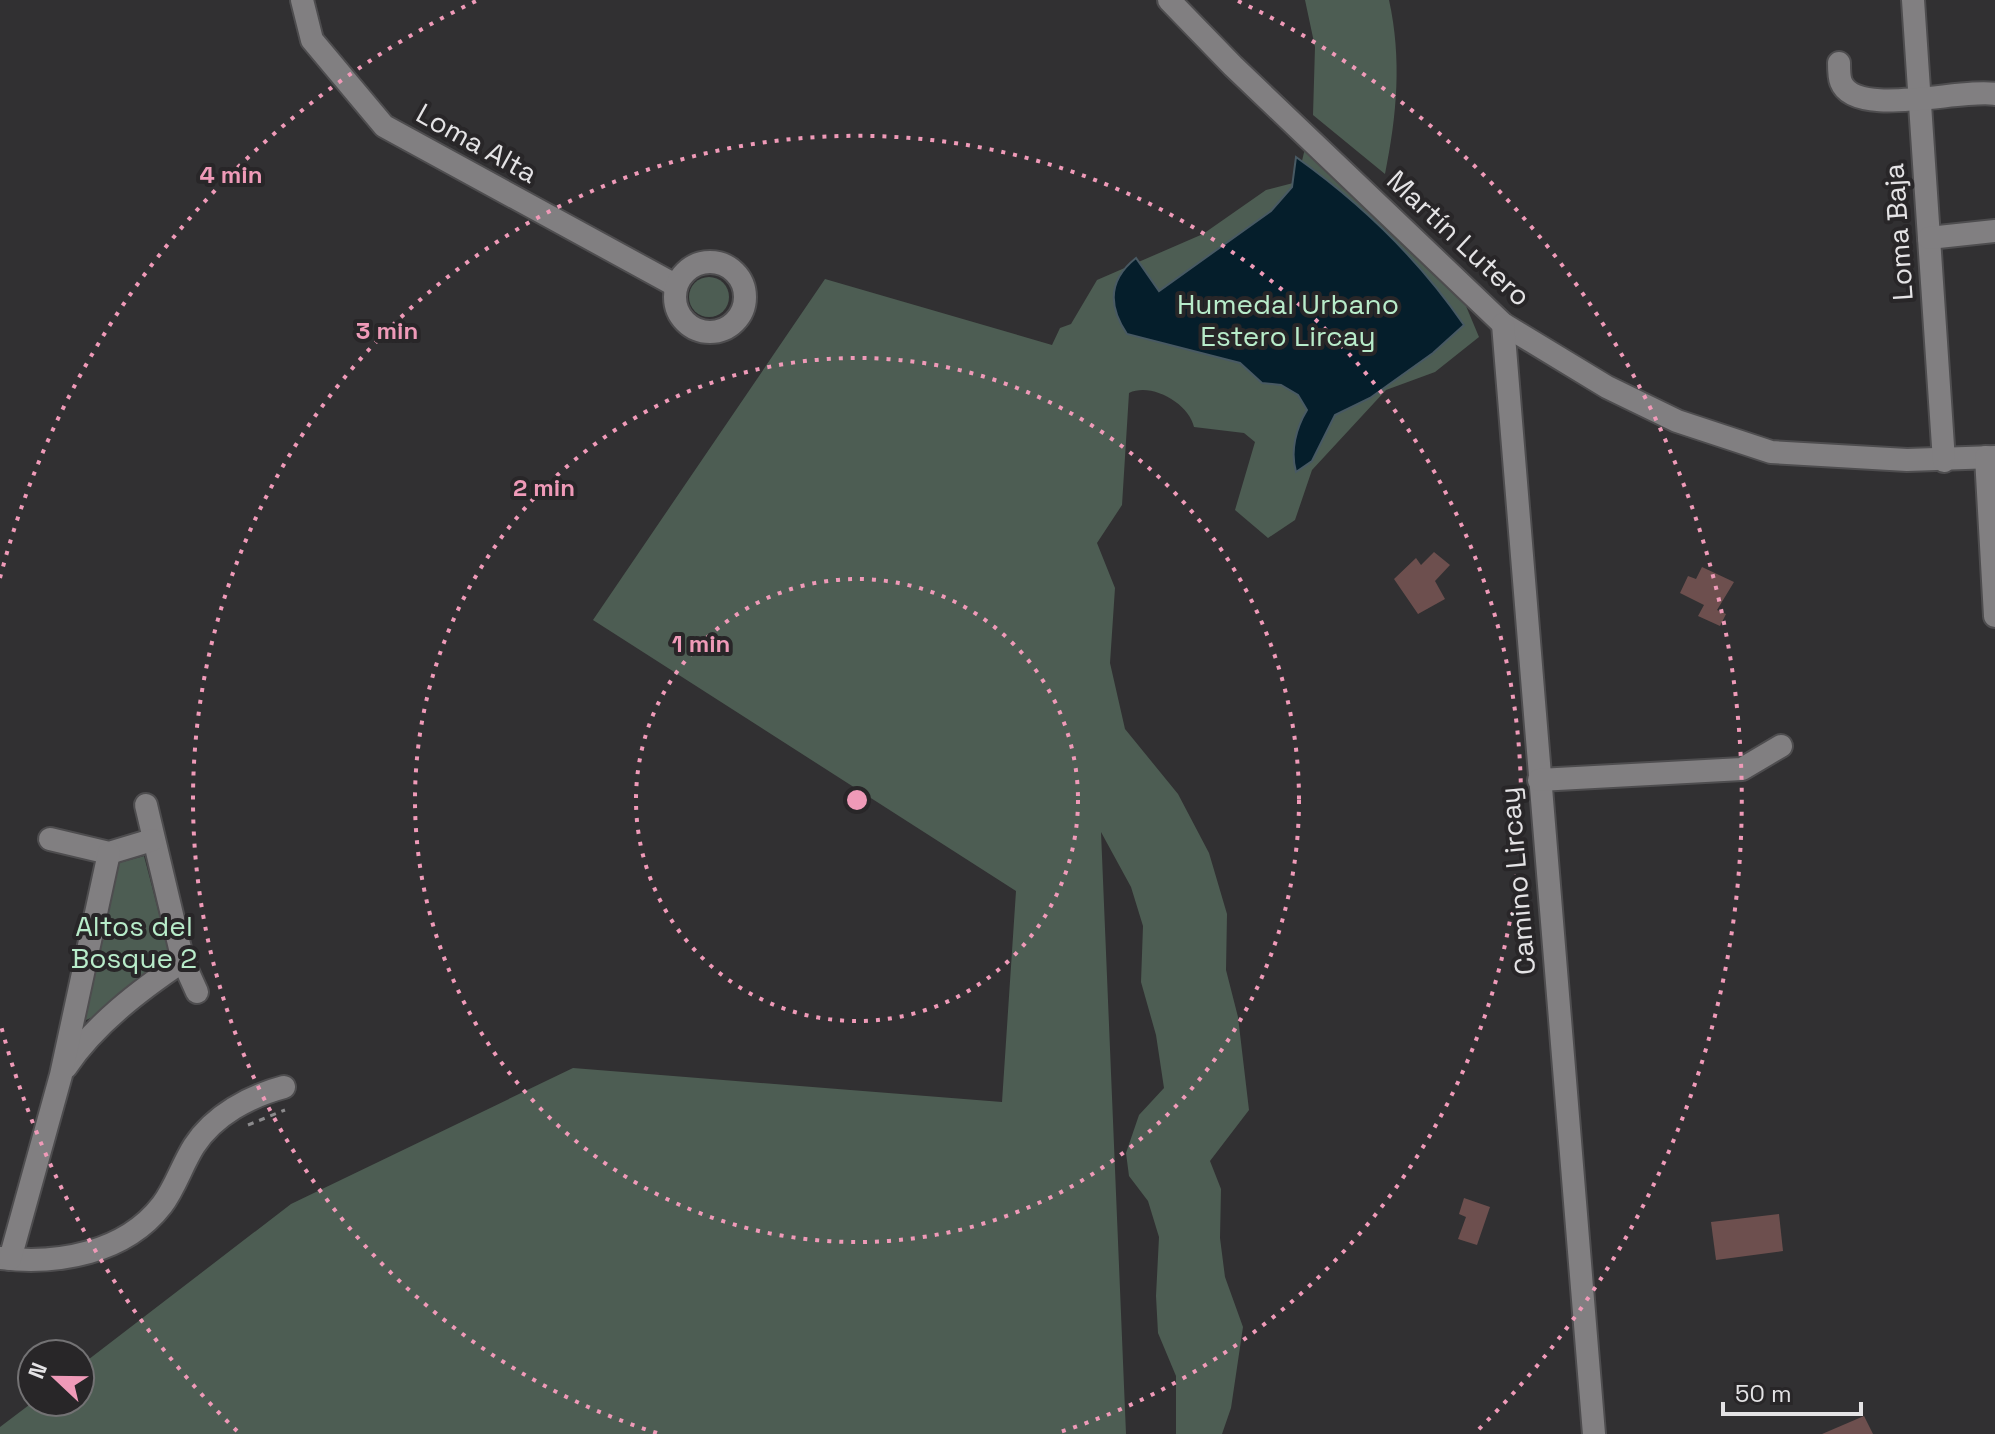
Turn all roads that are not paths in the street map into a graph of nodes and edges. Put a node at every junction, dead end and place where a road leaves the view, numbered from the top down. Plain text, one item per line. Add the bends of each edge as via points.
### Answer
1 (302, 0) edge
2 (1169, 0) edge
3 (1913, 0) edge
4 (1839, 63) dead end
5 (1995, 94) edge
6 (1919, 96) junction
7 (1995, 231) edge
8 (1929, 238) junction
9 (675, 285) dead end
10 (1503, 324) junction
11 (1991, 457) edge
12 (1944, 461) junction
13 (1995, 616) edge
14 (1781, 746) dead end
15 (1539, 780) junction
16 (146, 805) dead end
17 (50, 839) dead end
18 (152, 840) junction
19 (109, 853) junction
20 (183, 961) junction
21 (197, 992) dead end
22 (61, 1075) junction
23 (284, 1087) dead end
24 (5, 1259) edge
25 (1594, 1434) edge

1 - 9 street, Loma Alta via 312,40 384,126
2 - 10 street, Martín Lutero
3 - 6 street, Loma Baja
4 - 6 street via 1841,83 1859,97 1889,102
5 - 6 street
6 - 8 street, Loma Baja
7 - 8 street
8 - 12 street, Loma Baja
10 - 12 street, Martín Lutero via 1630,399 1739,443 1771,452
10 - 15 street, Camino Lircay
11 - 12 street, Martín Lutero
11 - 13 street
14 - 15 street via 1742,769
15 - 25 street, Camino Lircay
16 - 18 street
17 - 19 street
18 - 19 street
18 - 20 street
19 - 22 street
20 - 21 street
20 - 22 street via 106,1022
22 - 24 street
23 - 24 street via 240,1103 213,1124 195,1144 164,1202 121,1242 95,1251

